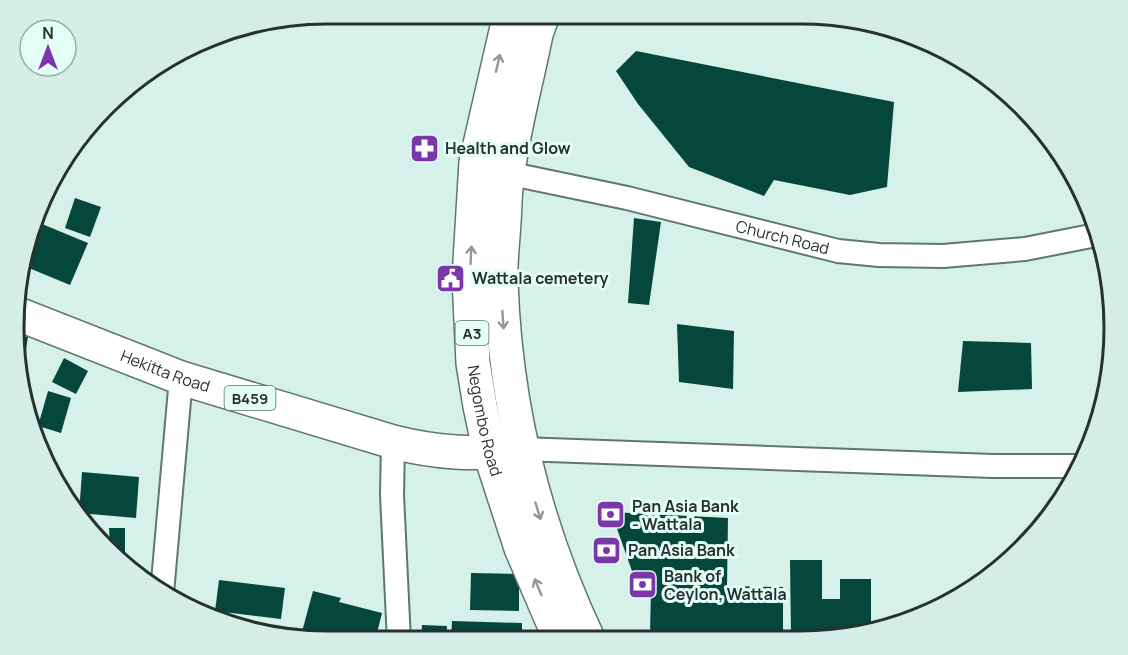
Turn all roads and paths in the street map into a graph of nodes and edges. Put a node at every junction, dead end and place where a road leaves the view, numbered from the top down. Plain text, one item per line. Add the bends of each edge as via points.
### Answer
1 (508, 24) edge
2 (540, 24) edge
3 (476, 162) junction
4 (507, 173) junction
5 (1090, 236) edge
6 (25, 317) edge
7 (181, 378) junction
8 (393, 442) junction
9 (506, 451) junction
10 (1071, 466) edge
11 (163, 582) edge
12 (399, 631) edge
13 (557, 631) edge
14 (584, 631) edge

3 -> 1 main road, Negombo Road / A3
2 - 4 main road, Negombo Road / A3
3 - 4 street, Church Road
9 -> 3 main road, Negombo Road / A3 via 480,406 473,363 469,278
4 - 5 street, Church Road via 627,198 838,251 943,256 1025,249
4 -> 9 main road, Negombo Road / A3 via 500,279 509,382
6 - 7 main road, Hekitta Road / B459
7 - 8 main road, Hekitta Road / B459
7 - 11 street
8 - 9 main road, Hekitta Road / B459 via 456,453
8 - 12 street
9 - 10 street
13 -> 9 main road, Negombo Road / A3 via 521,548
9 -> 14 main road, Negombo Road / A3

